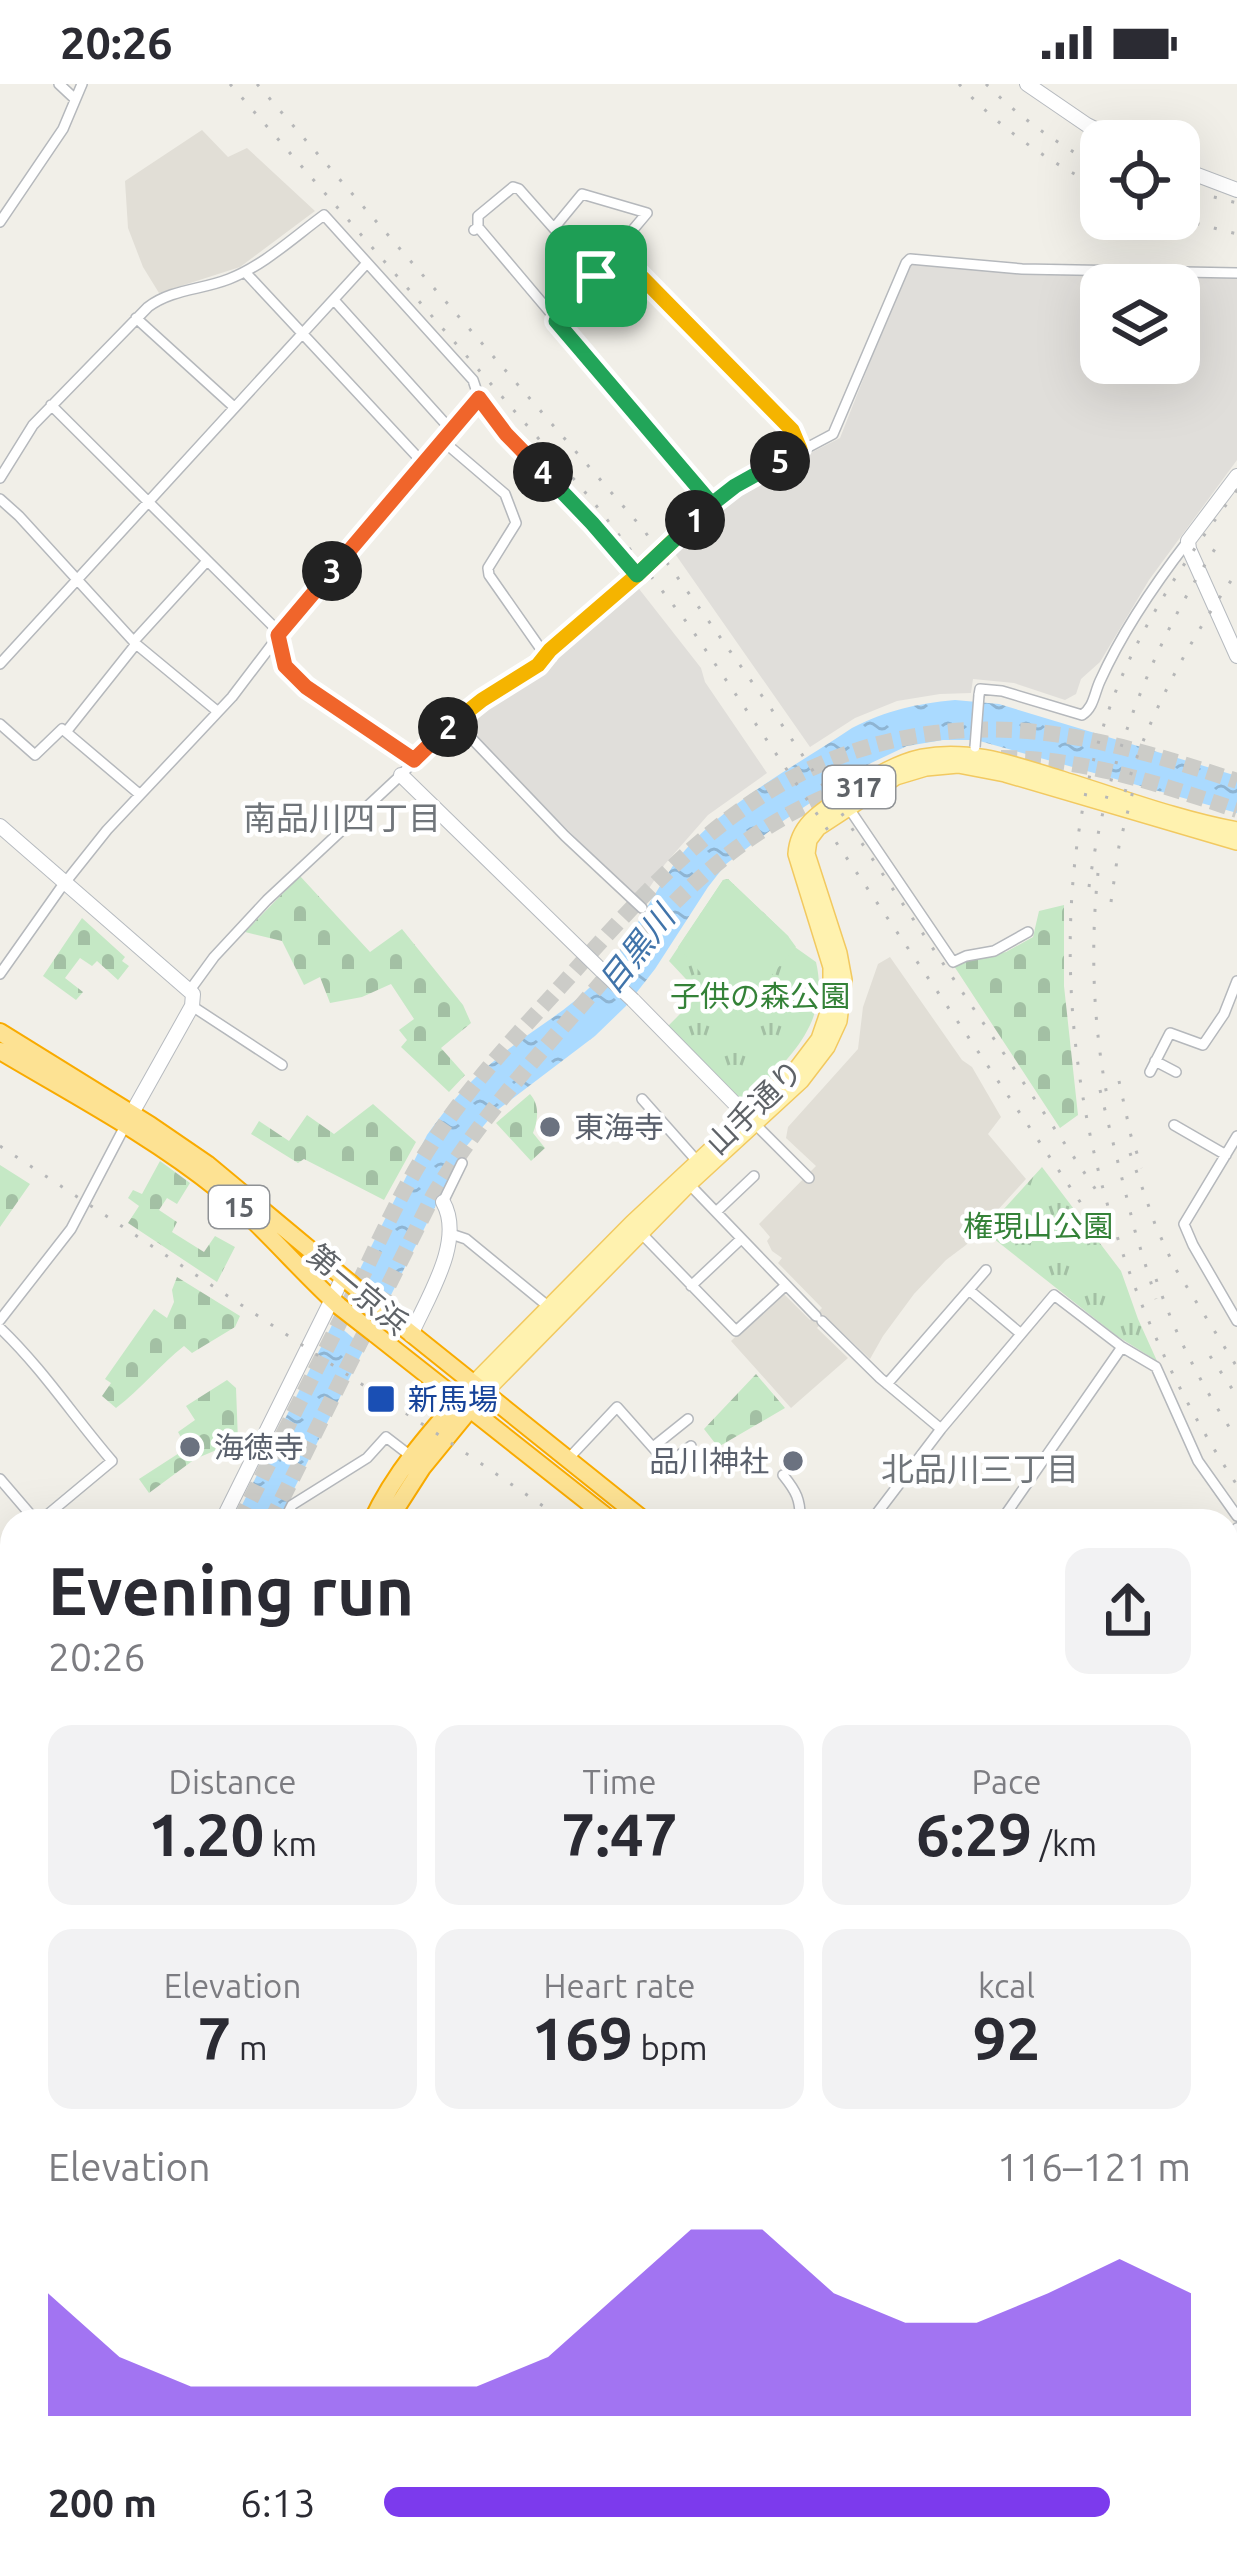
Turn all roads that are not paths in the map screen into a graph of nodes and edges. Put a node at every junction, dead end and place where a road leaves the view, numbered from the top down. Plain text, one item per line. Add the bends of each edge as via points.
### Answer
1 (59, 84) edge
2 (82, 84) edge
3 (1034, 86) edge
4 (75, 98) junction
5 (1080, 120) edge
6 (1200, 176) edge
7 (1237, 190) edge
8 (0, 222) edge
9 (554, 228) junction
10 (616, 251) junction
11 (367, 263) junction
12 (245, 272) junction
13 (1237, 273) edge
14 (596, 276) junction
15 (334, 300) junction
16 (136, 318) junction
17 (556, 321) junction
18 (302, 335) junction
19 (479, 398) junction
20 (51, 405) junction
21 (234, 407) junction
22 (452, 430) junction
23 (443, 441) junction
24 (800, 449) junction
25 (424, 464) junction
26 (1237, 476) edge
27 (0, 478) edge
28 (0, 500) edge
29 (147, 502) junction
30 (712, 504) junction
31 (1189, 541) junction
32 (207, 561) junction
33 (637, 575) junction
34 (76, 578) junction
35 (278, 635) junction
36 (135, 642) junction
37 (545, 655) junction
38 (1237, 656) edge
39 (0, 664) edge
40 (218, 711) junction
41 (454, 722) junction
42 (0, 724) edge
43 (66, 732) junction
44 (975, 751) junction
45 (414, 760) junction
46 (401, 775) junction
47 (138, 793) junction
48 (848, 807) junction
49 (0, 826) edge
50 (1237, 830) edge
51 (1237, 842) edge
52 (65, 882) junction
53 (642, 908) dead end
54 (1028, 932) dead end
55 (0, 974) edge
56 (1237, 981) edge
57 (191, 998) junction
58 (0, 1032) edge
59 (0, 1051) edge
60 (281, 1064) dead end
61 (1176, 1072) dead end
62 (642, 1100) dead end
63 (128, 1120) junction
64 (751, 1120) junction
65 (1174, 1125) dead end
66 (1237, 1136) edge
67 (1226, 1155) junction
68 (697, 1161) junction
69 (462, 1163) dead end
70 (754, 1176) dead end
71 (809, 1178) dead end
72 (689, 1184) junction
73 (442, 1202) joint
74 (716, 1212) junction
75 (640, 1232) junction
76 (451, 1234) junction
77 (741, 1239) junction
78 (986, 1270) dead end
79 (346, 1280) junction
80 (786, 1285) junction
81 (691, 1286) junction
82 (970, 1289) junction
83 (335, 1302) junction
84 (549, 1307) junction
85 (1237, 1321) edge
86 (0, 1324) edge
87 (1021, 1334) junction
88 (411, 1335) junction
89 (1122, 1346) junction
90 (887, 1384) junction
91 (479, 1388) junction
92 (465, 1404) junction
93 (688, 1419) dead end
94 (941, 1429) junction
95 (691, 1446) dead end
96 (653, 1447) junction
97 (412, 1457) junction
98 (568, 1459) junction
99 (783, 1475) dead end
100 (0, 1479) edge
101 (27, 1509) edge
102 (53, 1509) edge
103 (228, 1509) edge
104 (290, 1509) edge
105 (379, 1509) edge
106 (396, 1509) edge
107 (597, 1509) edge
108 (630, 1509) edge
109 (801, 1509) edge
110 (880, 1509) edge
111 (1009, 1509) edge
112 (1232, 1509) edge

1 - 4 street
2 - 4 street
3 - 5 street
4 - 8 street
6 - 7 street
9 - 10 street via 582,194 647,213
9 - 14 street
9 - 17 street via 513,187 476,228
10 - 14 street
10 - 24 street via 792,430
11 - 12 street via 324,215
11 - 15 street
11 - 19 street via 473,380
12 - 16 street via 170,293
12 - 18 street
13 - 24 street via 910,259 838,428
14 - 17 street
15 - 18 street
15 - 22 street
16 - 20 street
16 - 21 street
17 - 30 street
18 - 21 street
18 - 25 street
19 - 22 street
19 - 33 street
20 - 27 street
20 - 29 street
21 - 29 street
22 - 23 street
23 - 25 street
23 - 37 street via 505,494 516,523 489,575
24 - 30 street
25 - 35 street
26 - 31 street
28 - 34 street
29 - 32 street
29 - 34 street
30 - 33 street
31 - 38 street
31 - 44 street, bridge via 1136,613 1090,710 1082,715 980,689
32 - 35 street
32 - 36 street
33 - 37 street
34 - 36 street
34 - 39 street
35 - 40 street
35 - 45 street via 285,666 306,687
36 - 40 street
36 - 43 street
37 - 41 street
40 - 47 street
41 - 45 street
41 - 53 street
42 - 43 street via 35,755
43 - 47 street
44 - 50 main road, 山手通り / 317
44 - 64 main road, 山手通り / 317 via 891,768 803,828 797,863 831,967 831,1004 803,1062
45 - 46 street
46 - 57 street via 267,900 214,957
46 - 64 street, bridge
47 - 52 street
48 - 51 main road, 山手通り / 317 via 896,777 958,765
48 - 54 street via 953,962
48 - 64 main road, 山手通り / 317 via 807,847 843,966 839,1021 812,1070
49 - 52 street
52 - 55 street
52 - 57 street
56 - 61 street via 1203,1045 1170,1034 1153,1067
57 - 60 street
57 - 63 street
58 - 63 highway, 第一京浜 / 15
59 - 63 highway, 第一京浜 / 15
62 - 68 street
63 - 79 highway, 第一京浜 / 15 via 208,1164
63 - 83 highway, 第一京浜 / 15 via 267,1232
63 - 86 street via 71,1229
64 - 68 main road, 山手通り / 317
64 - 71 street
64 - 72 main road, 山手通り / 317
65 - 67 street
66 - 67 street
67 - 85 street via 1184,1224
68 - 84 main road, 山手通り / 317
69 - 73 street
70 - 74 street
72 - 74 street
72 - 75 main road, 山手通り / 317
73 - 76 street
74 - 77 street
75 - 81 street
75 - 91 main road, 山手通り / 317
76 - 84 street
76 - 88 street
77 - 80 street
77 - 81 street
78 - 82 street
79 - 83 street
79 - 88 highway, 第一京浜 / 15, bridge
80 - 81 street via 736,1331
80 - 90 street
82 - 87 street
82 - 90 street
83 - 92 highway, 第一京浜 / 15, bridge
83 - 103 street
84 - 91 main road, 山手通り / 317
86 - 102 street via 112,1461
87 - 89 street via 1054,1295
87 - 94 street
88 - 91 highway, 第一京浜 / 15
89 - 111 street
89 - 112 street via 1156,1367 1198,1461
90 - 94 street
91 - 92 highway, 山手通り
91 - 98 highway, 第一京浜 / 15
92 - 97 highway, 山手通り
92 - 106 highway, 山手通り
92 - 107 highway, 第一京浜 / 15
93 - 96 street
94 - 110 street
95 - 96 street via 670,1462
96 - 98 street via 616,1408
97 - 104 street via 386,1437
97 - 105 highway, 山手通り
98 - 108 highway, 第一京浜 / 15
99 - 109 street
100 - 101 street

